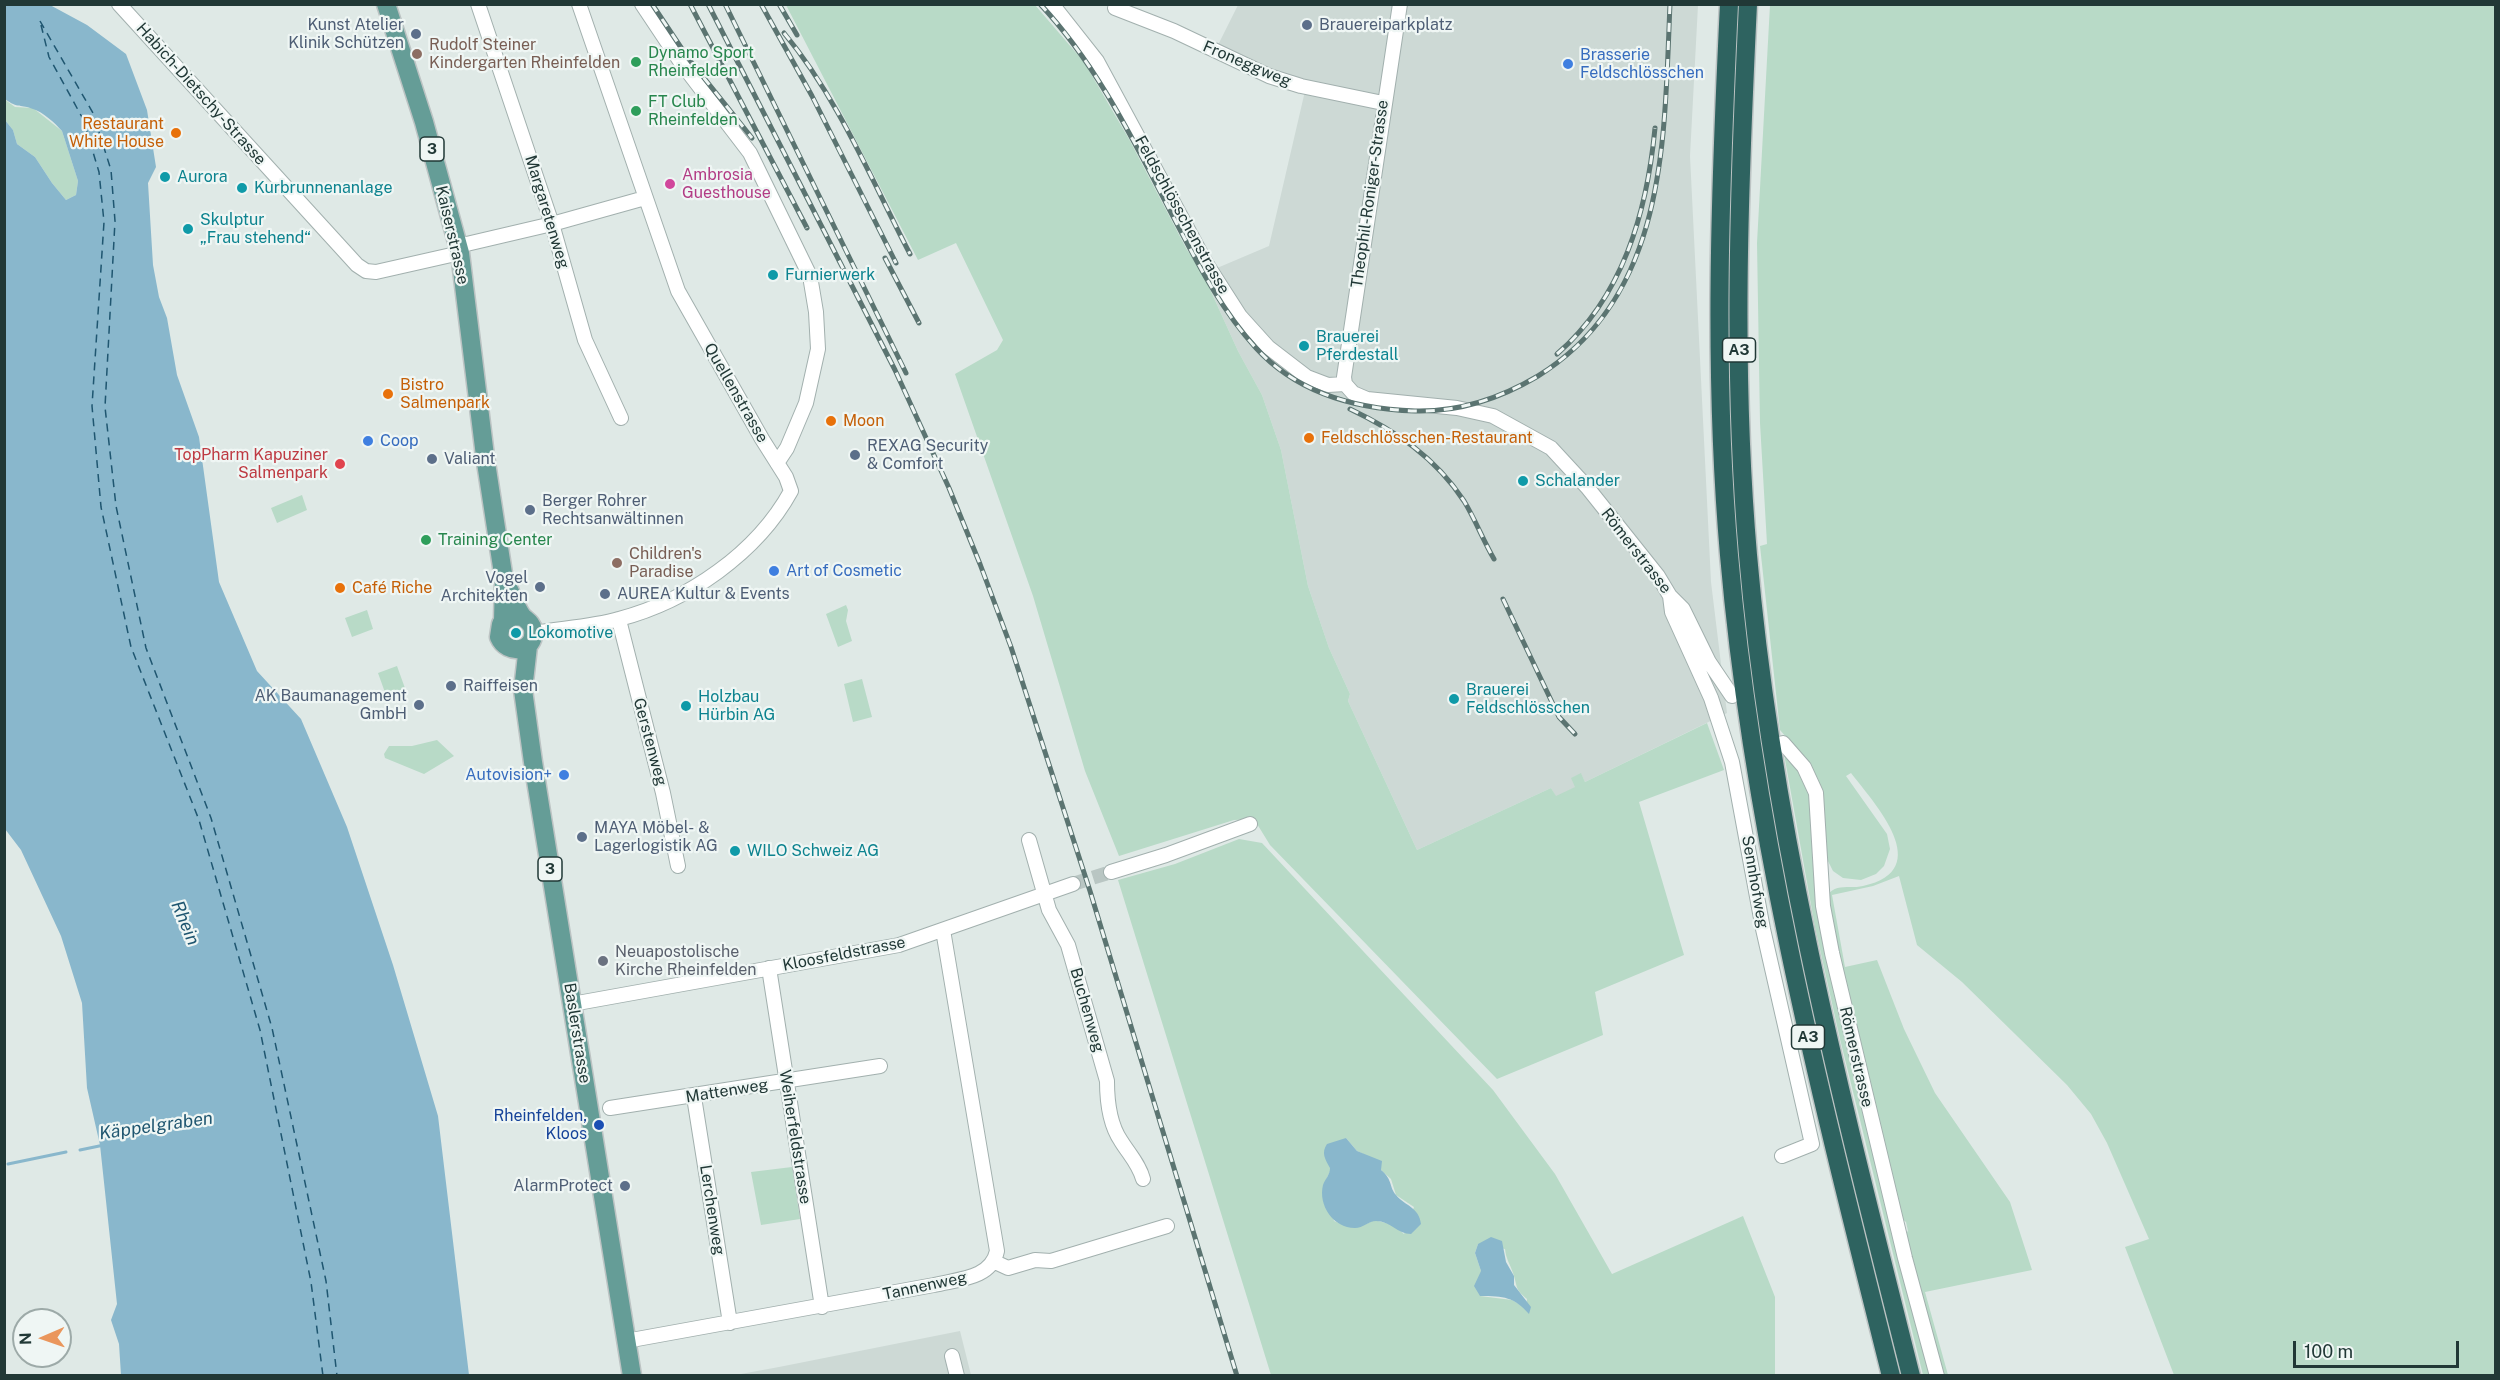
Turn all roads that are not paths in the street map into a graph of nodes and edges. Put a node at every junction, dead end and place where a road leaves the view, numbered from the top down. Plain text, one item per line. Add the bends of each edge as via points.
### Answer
1 (119, 4) edge
2 (386, 4) edge
3 (478, 4) edge
4 (642, 4) edge
5 (1052, 4) edge
6 (1400, 4) edge
7 (1729, 4) edge
8 (1748, 4) edge
9 (582, 6) edge
10 (1117, 6) edge
11 (1383, 103) junction
12 (645, 198) junction
13 (552, 224) junction
14 (459, 249) junction
15 (1346, 384) junction
16 (621, 418) dead end
17 (777, 463) junction
18 (504, 580) junction
19 (1670, 596) junction
20 (523, 617) junction
21 (618, 620) junction
22 (504, 621) junction
23 (531, 639) junction
24 (508, 648) junction
25 (523, 690) junction
26 (1732, 696) dead end
27 (1783, 743) dead end
28 (1250, 824) dead end
29 (1029, 840) dead end
30 (678, 866) dead end
31 (1111, 872) tunnel mouth
32 (1073, 884) tunnel mouth
33 (1044, 893) junction
34 (943, 930) junction
35 (769, 968) junction
36 (572, 1004) junction
37 (880, 1066) dead end
38 (786, 1082) junction
39 (694, 1097) junction
40 (610, 1108) dead end
41 (1782, 1156) dead end
42 (1143, 1179) dead end
43 (1167, 1226) dead end
44 (995, 1262) junction
45 (822, 1306) junction
46 (729, 1323) junction
47 (626, 1341) junction
48 (951, 1356) dead end
49 (632, 1376) edge
50 (957, 1376) edge
51 (1891, 1376) edge
52 (1911, 1376) edge
53 (1937, 1376) edge

1 - 14 street, Habich-Dietschy-Strasse via 357,265 376,272
2 - 14 main road, Kaiserstrasse / 3
3 - 13 street, Margaretenweg
4 - 17 street via 750,153 810,276 818,349 806,403
5 - 15 street, Feldschlösschenstrasse via 1097,61 1206,263 1240,316 1268,347 1306,377 1328,385
6 - 11 street, Theophil-Roniger-Strasse
7 - 51 highway, A3 via 1720,244 1720,401 1729,557 1744,694 1788,952
8 - 52 highway, A3 via 1739,243 1740,410 1748,555 1763,695 1807,945
9 - 12 street, Quellenstrasse
10 - 11 street, Froneggweg via 1269,76 1300,87
11 - 15 street, Theophil-Roniger-Strasse
12 - 13 street, Habich-Dietschy-Strasse
12 - 17 street, Quellenstrasse via 678,291
13 - 14 street, Habich-Dietschy-Strasse
13 - 16 street, Margaretenweg via 585,340
14 - 18 main road, Kaiserstrasse / 3
15 - 19 street, Römerstrasse via 1353,393 1367,399 1493,416 1551,448 1587,487
17 - 21 street, Quellenstrasse via 791,491 782,508 738,555 704,582
18 - 20 main road, 3
18 - 22 main road, 3
19 - 26 street, Römerstrasse via 1683,609 1709,663
19 - 41 street, Sennhofweg via 1672,612 1711,698 1732,762 1763,929 1812,1144
20 - 22 main road via 513,616
20 - 23 main road via 531,623
21 - 23 street, Quellenstrasse
21 - 30 street, Gerstenweg
22 - 24 main road via 499,637
23 - 24 main road via 520,650
23 - 25 main road, Baslerstrasse / 3
24 - 25 main road, Baslerstrasse / 3
25 - 36 main road, Baslerstrasse / 3
27 - 53 street, Römerstrasse via 1804,767 1816,793 1823,906 1832,952
28 - 31 street
29 - 33 street, Buchenweg
32 - 33 street, Kloosfeldstrasse
33 - 34 street, Kloosfeldstrasse
33 - 42 street, Buchenweg via 1068,945 1107,1081 1107,1100 1119,1139 1140,1168
34 - 35 street, Kloosfeldstrasse via 899,945
34 - 44 street via 997,1251
35 - 36 street, Kloosfeldstrasse
35 - 38 street, Weiherfeldstrasse
36 - 47 main road, Baslerstrasse / 3
37 - 38 street, Mattenweg
38 - 39 street, Mattenweg
38 - 45 street, Weiherfeldstrasse
39 - 40 street, Mattenweg
39 - 46 street, Lerchenweg
43 - 44 street via 1051,1261 1035,1260 1008,1268
44 - 45 street, Tannenweg via 979,1275
45 - 46 street, Tannenweg
46 - 47 street, Tannenweg
47 - 49 main road, Baslerstrasse / 3
48 - 50 street

